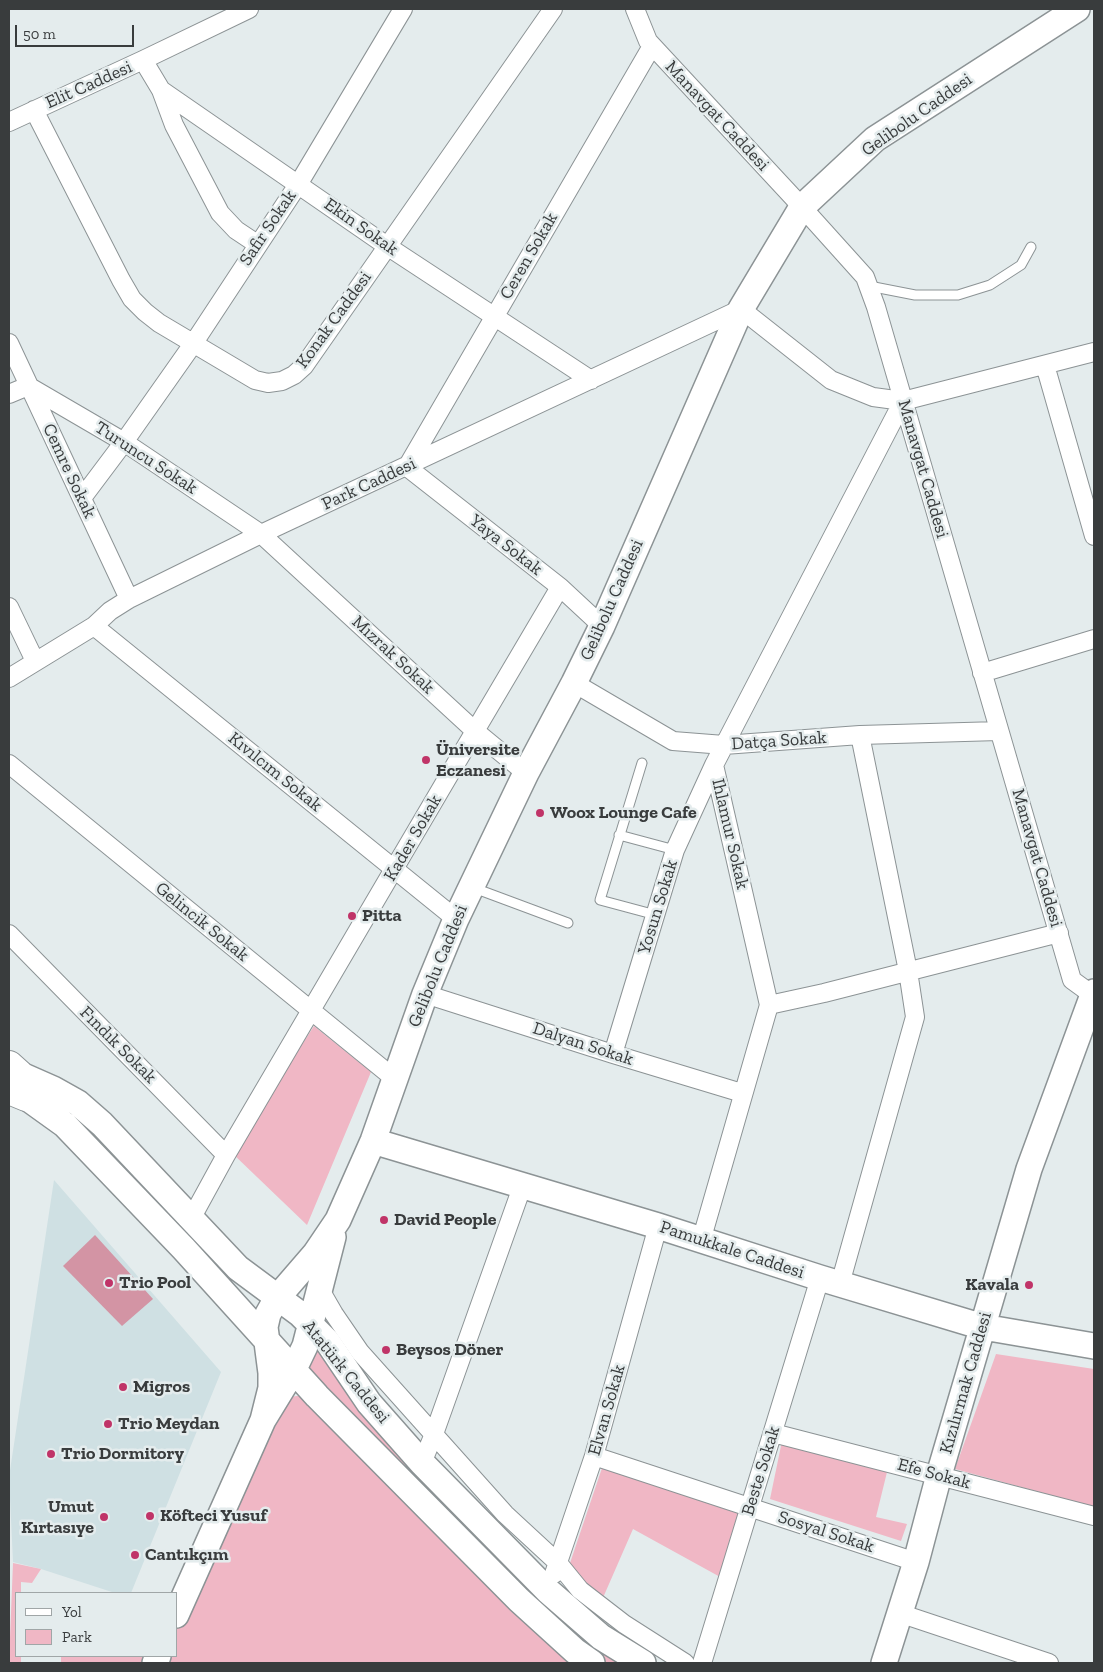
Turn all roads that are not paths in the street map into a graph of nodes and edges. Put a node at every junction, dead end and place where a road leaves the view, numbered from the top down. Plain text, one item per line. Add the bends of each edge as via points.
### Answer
1 (249, 9) edge
2 (403, 9) edge
3 (553, 9) edge
4 (634, 9) edge
5 (1078, 9) edge
6 (652, 46) junction
7 (143, 60) junction
8 (161, 90) junction
9 (34, 110) junction
10 (9, 122) edge
11 (298, 183) junction
12 (802, 207) junction
13 (258, 244) junction
14 (387, 246) junction
15 (1031, 247) dead end
16 (868, 286) junction
17 (741, 309) junction
18 (494, 317) junction
19 (9, 343) edge
20 (193, 344) junction
21 (1094, 352) edge
22 (1045, 365) junction
23 (591, 380) junction
24 (28, 386) junction
25 (9, 394) edge
26 (903, 401) junction
27 (124, 442) junction
28 (407, 467) junction
29 (82, 498) junction
30 (261, 534) junction
31 (1094, 536) edge
32 (560, 587) junction
33 (129, 599) junction
34 (9, 607) edge
35 (94, 626) junction
36 (602, 626) junction
37 (1094, 639) edge
38 (35, 661) junction
39 (982, 673) junction
40 (9, 678) edge
41 (574, 684) junction
42 (474, 731) junction
43 (999, 731) junction
44 (860, 735) junction
45 (724, 745) junction
46 (642, 763) dead end
47 (9, 764) edge
48 (714, 765) junction
49 (526, 774) junction
50 (620, 835) junction
51 (675, 850) junction
52 (395, 869) junction
53 (471, 887) junction
54 (656, 915) junction
55 (456, 919) junction
56 (568, 923) dead end
57 (1059, 933) junction
58 (9, 934) edge
59 (908, 971) junction
60 (425, 994) junction
61 (1094, 994) edge
62 (769, 1005) junction
63 (311, 1011) junction
64 (613, 1054) junction
65 (395, 1079) junction
66 (13, 1082) edge
67 (742, 1093) junction
68 (373, 1141) junction
69 (226, 1155) junction
70 (522, 1187) junction
71 (192, 1219) junction
72 (338, 1220) junction
73 (658, 1226) junction
74 (701, 1240) junction
75 (830, 1281) junction
76 (320, 1288) junction
77 (278, 1298) junction
78 (310, 1325) junction
79 (983, 1327) junction
80 (267, 1342) junction
81 (1094, 1346) edge
82 (292, 1371) junction
83 (263, 1420) junction
84 (772, 1433) junction
85 (434, 1434) junction
86 (594, 1456) junction
87 (422, 1463) junction
88 (939, 1474) junction
89 (750, 1507) junction
90 (1094, 1516) edge
91 (916, 1562) junction
92 (558, 1564) junction
93 (548, 1591) junction
94 (178, 1611) edge
95 (900, 1613) junction
96 (592, 1663) edge
97 (643, 1663) edge
98 (685, 1663) edge
99 (702, 1663) edge
100 (884, 1663) edge
101 (1049, 1663) edge

1 - 7 street, Elit Caddesi
2 - 11 street, Safir Sokak
3 - 14 street, Konak Caddesi
4 - 6 street, Manavgat Caddesi
5 - 12 street, Gelibolu Caddesi via 875,139
6 - 12 street, Manavgat Caddesi
6 - 18 street, Ceren Sokak
7 - 8 street, Ekin Sokak
7 - 9 street, Elit Caddesi
8 - 11 street, Ekin Sokak
8 - 13 street via 174,125 220,213 236,230
9 - 10 street, Elit Caddesi
9 - 20 street, Konak Caddesi via 132,299 152,318
11 - 13 street, Safir Sokak
11 - 14 street, Ekin Sokak
12 - 16 street, Manavgat Caddesi via 865,278
12 - 17 street, Gelibolu Caddesi
13 - 20 street, Safir Sokak
14 - 18 street, Ekin Sokak
14 - 20 street, Konak Caddesi via 304,366 294,375 282,381 255,380
15 - 16 lane via 1021,265 990,285 958,295 915,295
16 - 26 street, Manavgat Caddesi
17 - 23 street, Park Caddesi
17 - 26 street via 831,380 873,397
17 - 36 street, Gelibolu Caddesi
18 - 23 street, Ekin Sokak
18 - 28 street, Ceren Sokak
19 - 24 street, Cemre Sokak
20 - 27 street, Safir Sokak
21 - 22 street
22 - 26 street
22 - 31 street
23 - 28 street, Park Caddesi
24 - 25 street
24 - 27 street, Turuncu Sokak
24 - 29 street, Cemre Sokak
26 - 39 street, Manavgat Caddesi
26 - 45 street, Ihlamur Sokak
27 - 29 street, Safir Sokak
27 - 30 street, Turuncu Sokak
28 - 30 street, Park Caddesi
28 - 32 street, Yaya Sokak
29 - 33 street, Cemre Sokak
30 - 33 street, Park Caddesi
30 - 42 street, Mızrak Sokak
32 - 36 street, Yaya Sokak
32 - 42 street, Kader Sokak
33 - 35 street, Park Caddesi
34 - 38 street
35 - 38 street, Park Caddesi
35 - 52 street, Kıvılcım Sokak
36 - 41 street, Gelibolu Caddesi
37 - 39 street
38 - 40 street, Park Caddesi
39 - 43 street, Manavgat Caddesi
41 - 45 street, Datça Sokak via 673,741
41 - 49 street, Gelibolu Caddesi
42 - 49 street, Mızrak Sokak
42 - 52 street, Kader Sokak
43 - 44 street, Datça Sokak
43 - 57 street, Manavgat Caddesi
44 - 45 street, Datça Sokak
44 - 59 street, Beste Sokak
45 - 48 street, Ihlamur Sokak
46 - 50 lane
47 - 63 street, Gelincik Sokak
48 - 51 street, Yosun Sokak
48 - 62 street, Ihlamur Sokak
49 - 53 street, Gelibolu Caddesi
50 - 51 lane
50 - 54 lane via 600,900
51 - 54 street, Yosun Sokak
52 - 55 street, Kıvılcım Sokak
52 - 63 street, Kader Sokak
53 - 55 street, Gelibolu Caddesi
53 - 56 lane
54 - 64 street, Yosun Sokak
55 - 60 street, Gelibolu Caddesi
57 - 59 street
57 - 61 street, Manavgat Caddesi via 1072,980
58 - 69 street, Fındık Sokak
59 - 62 street
59 - 75 street, Beste Sokak via 915,1017
60 - 64 street, Dalyan Sokak
60 - 65 street, Gelibolu Caddesi
61 - 79 street, Kızılırmak Caddesi via 1029,1170
62 - 67 street, Ihlamur Sokak
63 - 65 street, Gelincik Sokak
63 - 69 street, Kader Sokak
64 - 67 street, Dalyan Sokak
65 - 68 street, Gelibolu Caddesi
66 - 71 street, Atatürk Caddesi via 53,1089 78,1103
66 - 80 street, Atatürk Caddesi via 65,1125 184,1248
67 - 74 street, Ihlamur Sokak
68 - 70 street, Pamukkale Caddesi
68 - 72 street, Gelibolu Caddesi
69 - 71 street, Kader Sokak
70 - 73 street, Pamukkale Caddesi
70 - 85 street
71 - 77 street, Atatürk Caddesi via 238,1268
72 - 76 street
72 - 77 street, Gelibolu Caddesi
73 - 74 street, Pamukkale Caddesi
73 - 86 street, Elvan Sokak
74 - 75 street, Pamukkale Caddesi
75 - 79 street, Pamukkale Caddesi
75 - 84 street, Beste Sokak
76 - 78 street
76 - 85 street via 360,1352
77 - 78 street, Atatürk Caddesi
77 - 80 street, Gelibolu Caddesi via 268,1314 265,1327
78 - 82 street via 305,1346
78 - 87 street, Atatürk Caddesi via 327,1341 368,1403
79 - 81 street, Pamukkale Caddesi
79 - 88 street, Kızılırmak Caddesi
80 - 82 street, Atatürk Caddesi
80 - 83 street via 271,1388
82 - 83 street
82 - 96 street, Atatürk Caddesi via 519,1600
83 - 94 street
84 - 88 street, Efe Sokak
84 - 89 street, Beste Sokak
85 - 87 street
85 - 92 street via 505,1514
86 - 89 street, Sosyal Sokak
86 - 92 street, Elvan Sokak
87 - 93 street, Atatürk Caddesi
88 - 90 street, Efe Sokak
88 - 91 street, Kızılırmak Caddesi
89 - 91 street, Sosyal Sokak
89 - 99 street, Beste Sokak
91 - 95 street, Kızılırmak Caddesi
92 - 93 street, Elvan Sokak
92 - 98 street via 580,1590 624,1624
93 - 97 street, Atatürk Caddesi via 601,1636
95 - 100 street, Kızılırmak Caddesi
95 - 101 street

